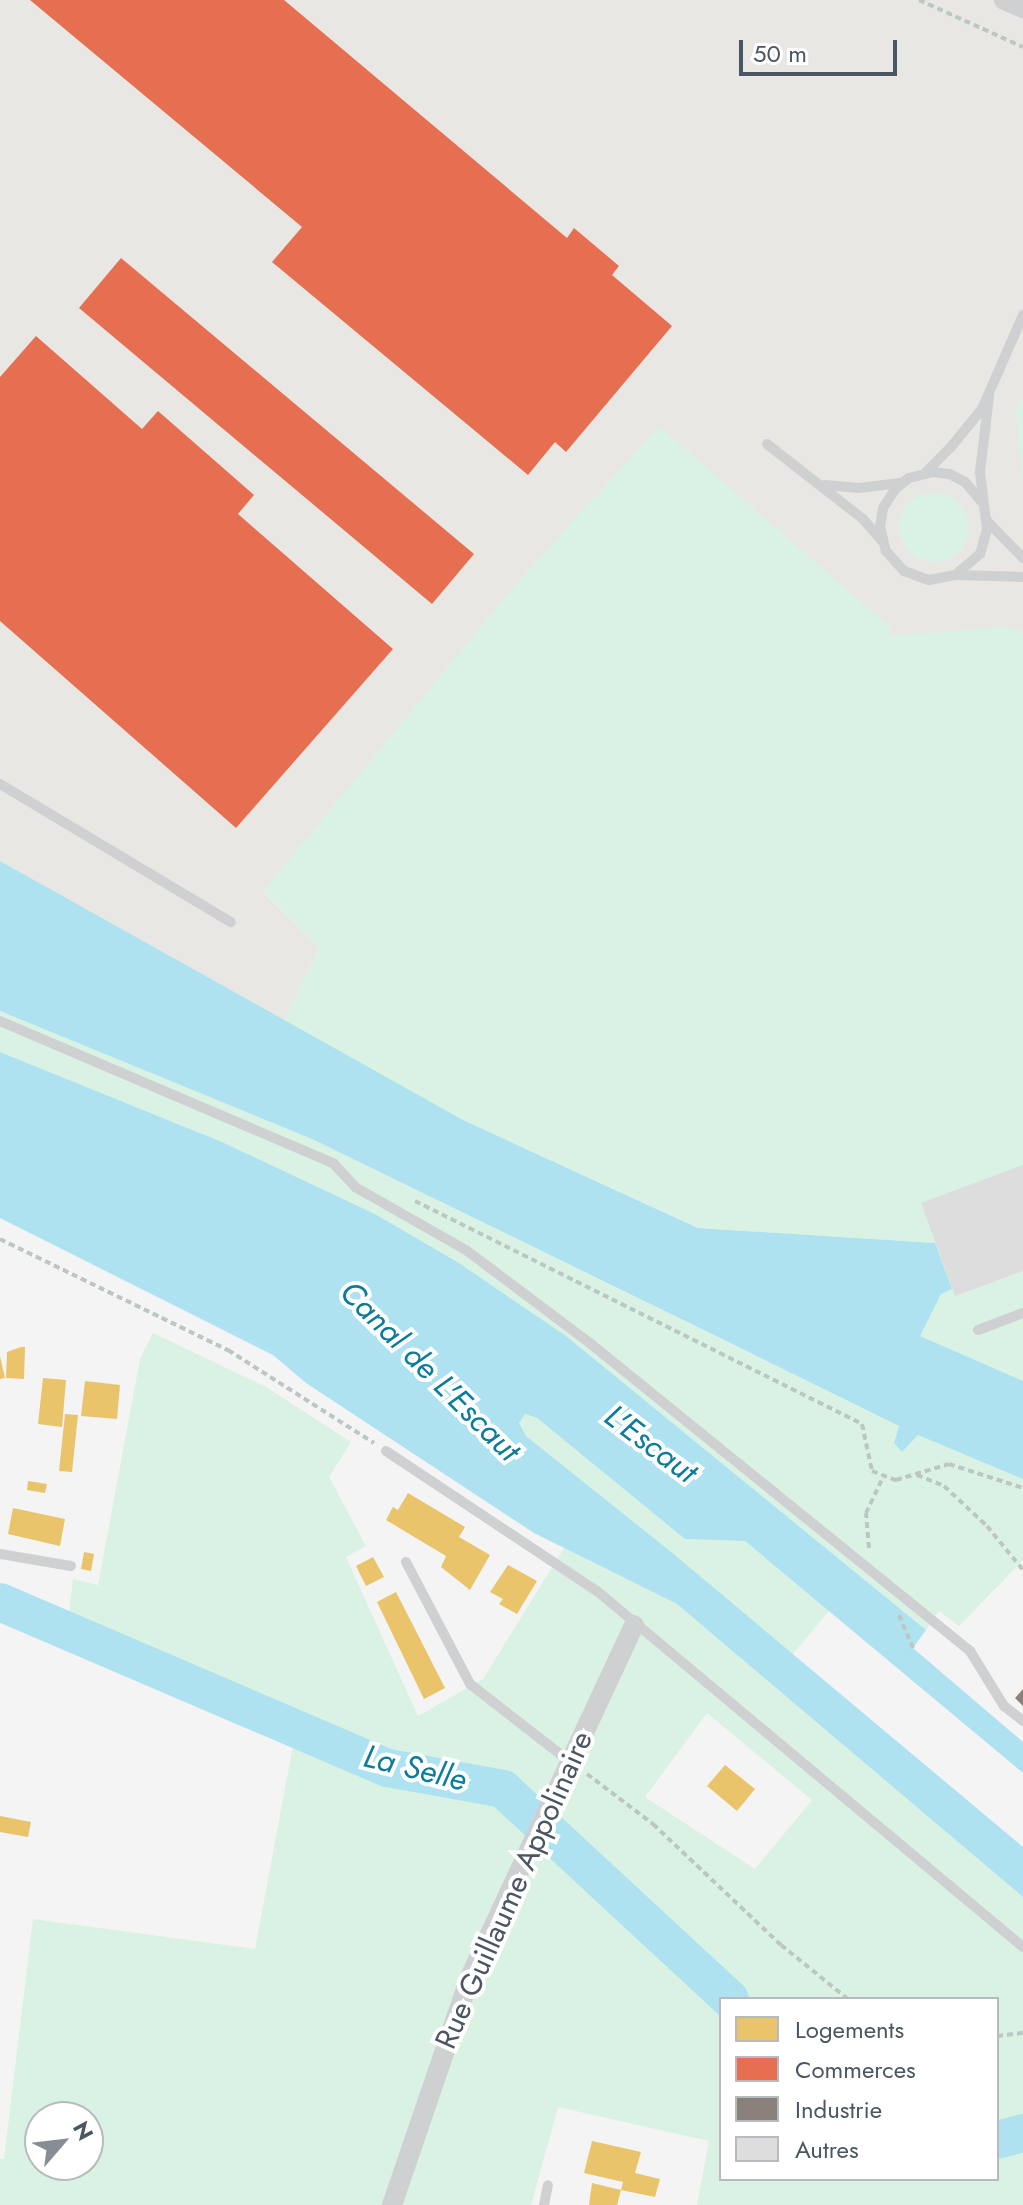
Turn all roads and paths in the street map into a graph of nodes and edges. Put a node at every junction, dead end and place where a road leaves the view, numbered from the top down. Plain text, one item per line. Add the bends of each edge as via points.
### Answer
1 (919, 0) edge
2 (1004, 0) edge
3 (1023, 8) edge
4 (1023, 47) edge
5 (1023, 315) edge
6 (989, 397) junction
7 (767, 444) dead end
8 (925, 473) junction
9 (902, 482) junction
10 (821, 484) junction
11 (981, 501) junction
12 (987, 521) junction
13 (883, 543) junction
14 (1023, 558) edge
15 (955, 575) junction
16 (1023, 577) edge
17 (0, 784) edge
18 (231, 922) dead end
19 (0, 1021) edge
20 (405, 1196) dead end
21 (0, 1239) edge
22 (1023, 1313) edge
23 (978, 1330) dead end
24 (386, 1451) joint
25 (915, 1474) junction
26 (884, 1475) junction
27 (1023, 1488) edge
28 (0, 1554) edge
29 (875, 1557) dead end
30 (406, 1562) dead end
31 (71, 1566) dead end
32 (1023, 1570) edge
33 (896, 1606) dead end
34 (634, 1625) junction
35 (913, 1648) dead end
36 (1023, 1721) edge
37 (569, 1761) junction
38 (1023, 1947) edge
39 (846, 1997) edge
40 (1023, 2033) edge
41 (999, 2036) edge
42 (548, 2185) dead end
43 (392, 2205) edge
44 (544, 2205) edge

1 - 4 path
2 - 3 street
5 - 6 lane
6 - 8 lane
6 - 11 lane via 981,443
7 - 10 lane
8 - 9 lane
8 - 11 lane via 958,478
9 - 10 lane via 851,488
9 - 13 lane via 883,508
10 - 13 lane
11 - 12 lane
12 - 14 lane
12 - 15 lane via 980,554
13 - 15 lane via 897,565 912,575 929,580
15 - 16 lane
17 - 18 lane
19 - 36 lane via 333,1163 355,1187 466,1250 591,1344 970,1651 1004,1706
20 - 26 path via 862,1424 872,1471
21 - 24 path via 228,1350
22 - 23 lane
24 - 34 lane via 567,1568
25 - 26 path via 896,1480
25 - 27 path via 949,1464
25 - 32 path via 944,1486
26 - 29 path via 866,1513 867,1545
28 - 31 lane
30 - 37 lane via 470,1684
33 - 35 path
34 - 37 street, Rue Guillaume Appolinaire
34 - 38 lane
37 - 39 path via 653,1824 770,1935
37 - 43 street, Rue Guillaume Appolinaire via 461,1998
40 - 41 path
42 - 44 lane

